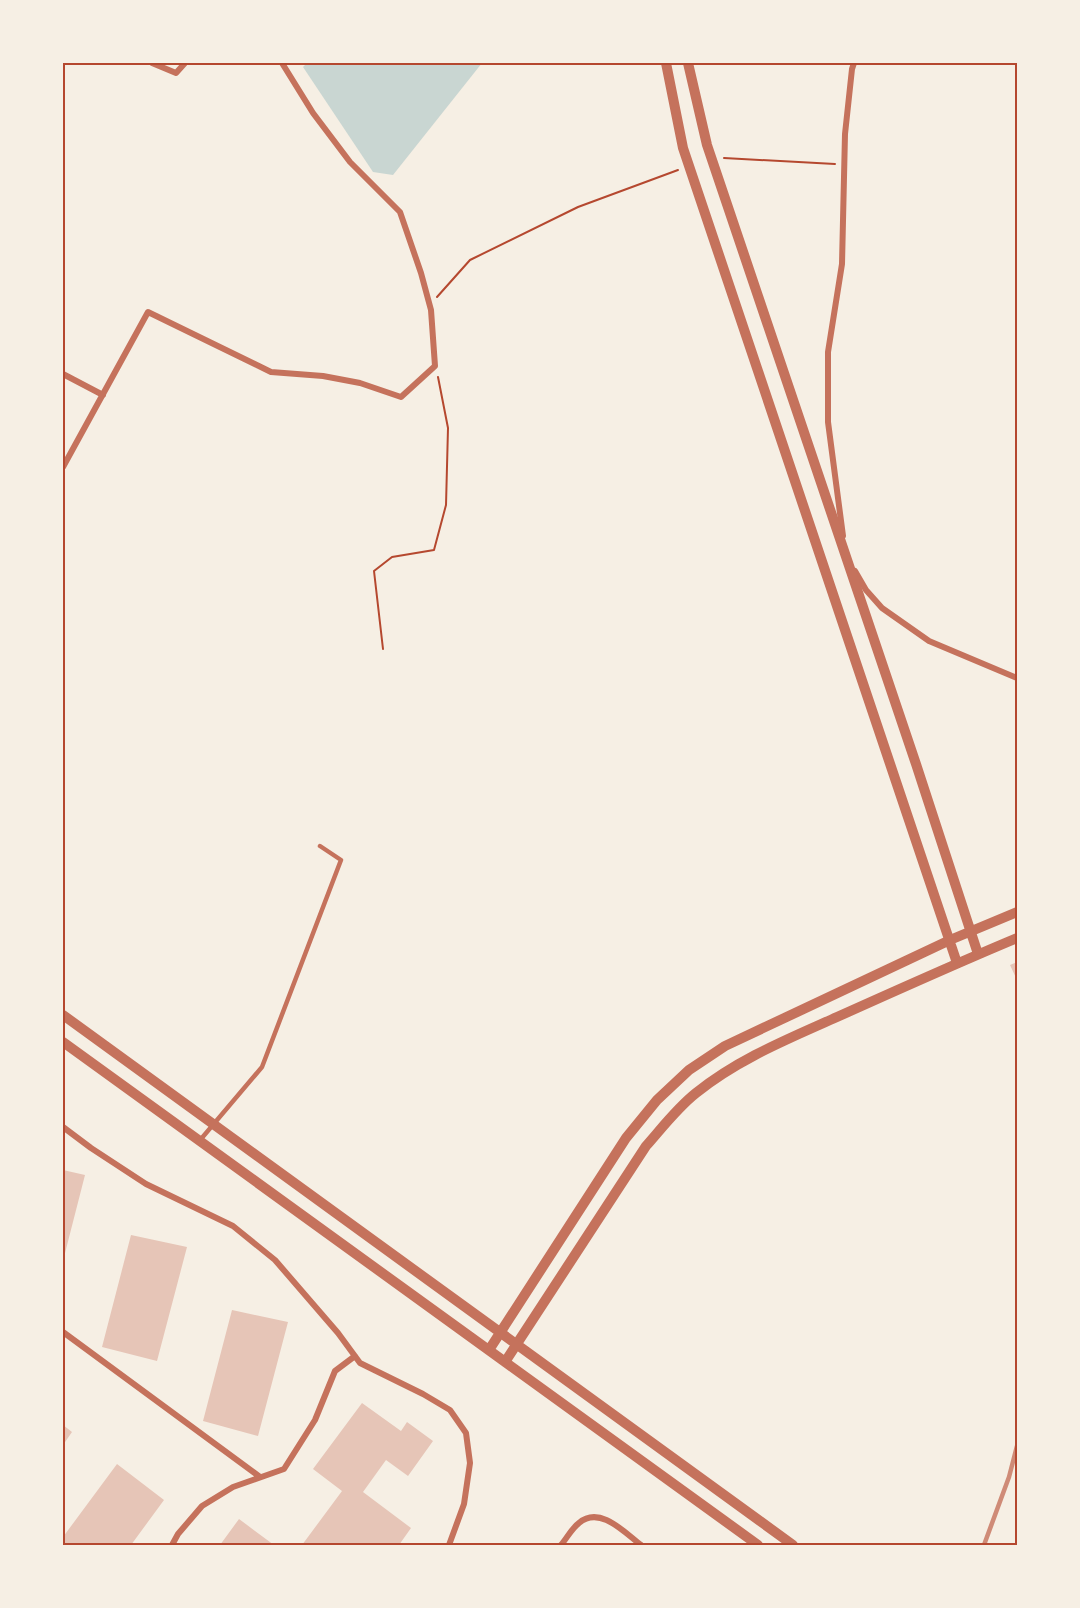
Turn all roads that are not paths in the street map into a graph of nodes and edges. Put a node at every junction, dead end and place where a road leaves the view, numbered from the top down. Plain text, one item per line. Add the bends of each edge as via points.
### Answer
1 (152, 63) edge
2 (185, 63) edge
3 (282, 63) edge
4 (666, 63) edge
5 (688, 63) edge
6 (854, 63) edge
7 (63, 374) edge
8 (103, 395) junction
9 (63, 467) edge
10 (1017, 678) edge
11 (320, 846) dead end
12 (1017, 912) edge
13 (970, 932) junction
14 (1017, 938) edge
15 (950, 940) junction
16 (978, 954) junction
17 (957, 963) junction
18 (63, 1015) edge
19 (63, 1042) edge
20 (213, 1124) junction
21 (63, 1127) edge
22 (199, 1141) junction
23 (63, 1332) edge
24 (500, 1333) junction
25 (516, 1345) junction
26 (489, 1350) junction
27 (355, 1356) junction
28 (505, 1362) junction
29 (260, 1477) junction
30 (172, 1545) edge
31 (449, 1545) edge
32 (561, 1545) edge
33 (641, 1545) edge
34 (758, 1545) edge
35 (793, 1545) edge

1 - 2 street via 176,73
3 - 8 street via 350,162 400,212 430,304 435,366 401,397 360,382 271,372 148,312
4 - 15 street via 683,148
5 - 13 street via 711,157
6 - 10 street via 845,134 842,264 828,352 828,422 845,554 866,590 882,608 929,641
7 - 8 street
8 - 9 street
11 - 20 lane via 341,860 279,1024 262,1067
12 - 13 street
13 - 15 street
13 - 16 street
14 - 16 street
15 - 17 street
15 - 24 street via 725,1046 689,1070 657,1100 626,1138
16 - 17 street
17 - 25 street via 763,1051 695,1094 646,1146
18 - 20 street
19 - 22 street
20 - 22 lane
20 - 24 street
21 - 27 street via 147,1184 233,1226 275,1260
22 - 26 street
23 - 29 street
24 - 25 street
24 - 26 street
25 - 28 street
25 - 35 street
26 - 28 street
27 - 29 street via 335,1371 315,1420 284,1469
27 - 31 street via 360,1363 450,1410 466,1433 470,1462 464,1504
28 - 34 street
29 - 30 street via 232,1487 202,1506
32 - 33 street via 580,1521 595,1517 608,1520

